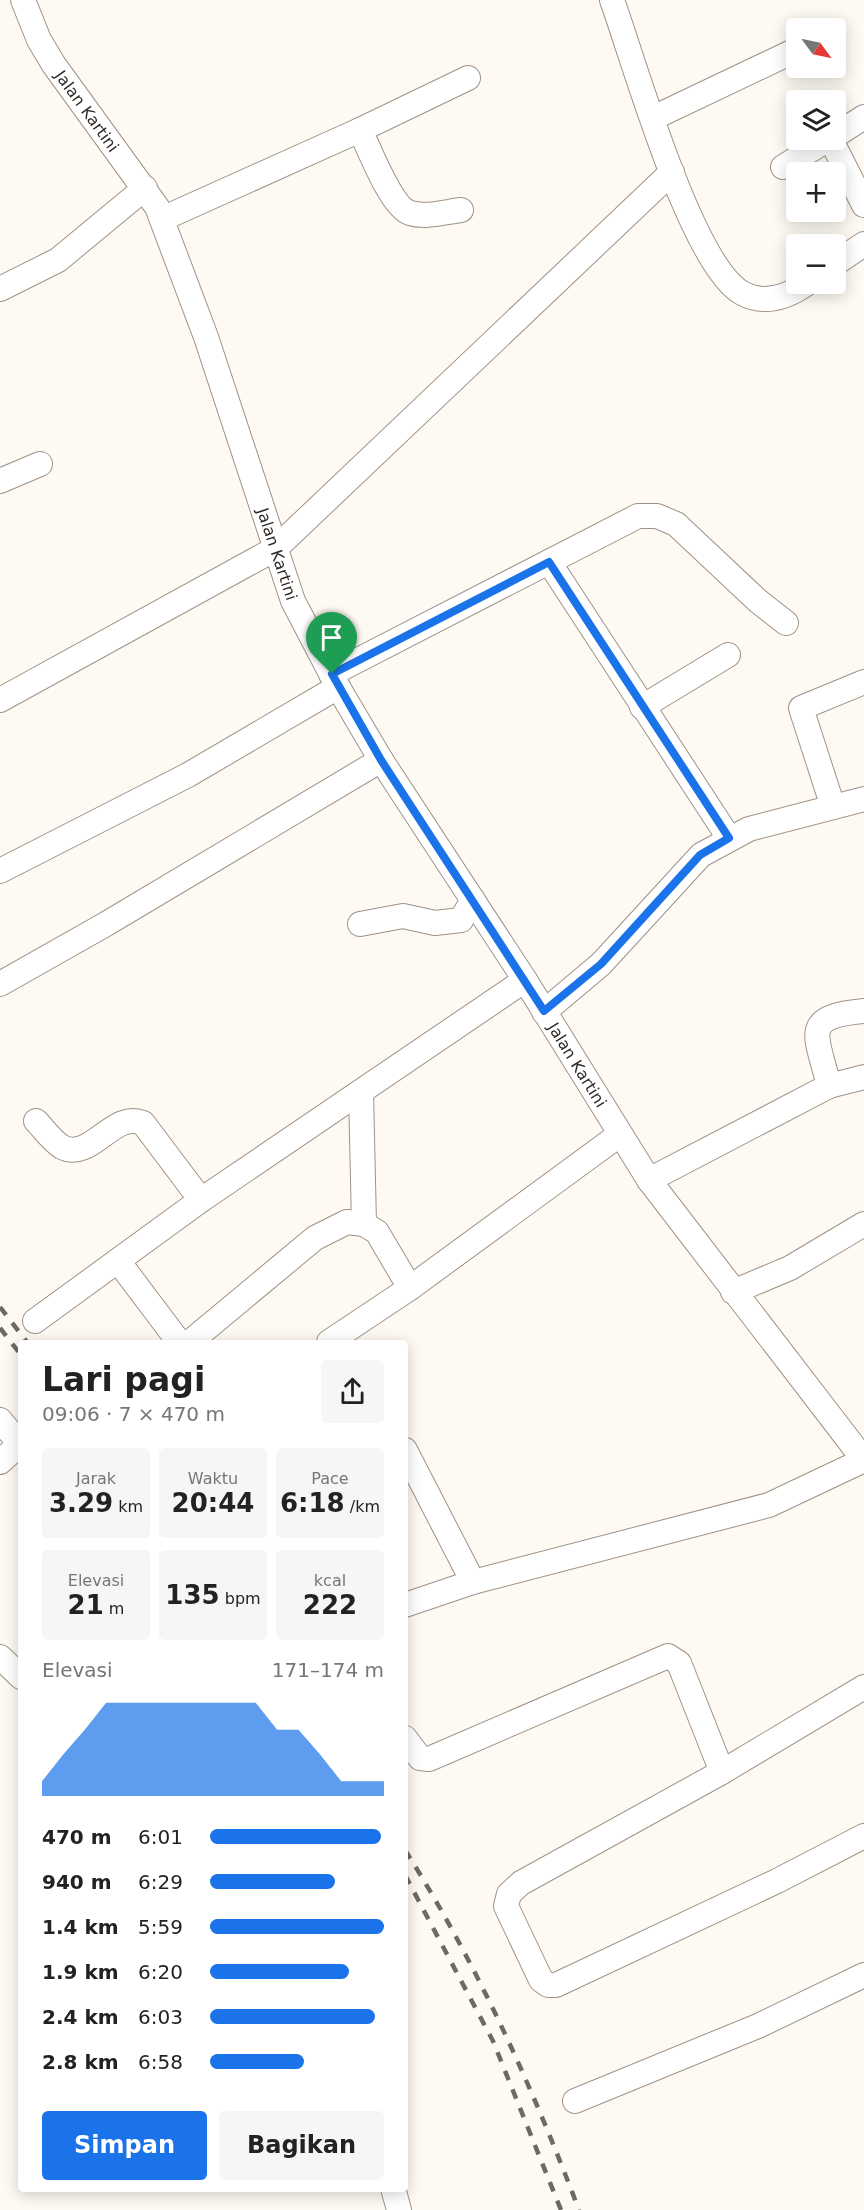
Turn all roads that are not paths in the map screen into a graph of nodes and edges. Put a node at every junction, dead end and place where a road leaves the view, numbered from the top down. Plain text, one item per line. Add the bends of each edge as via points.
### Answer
1 (22, 0) edge
2 (612, 0) edge
3 (786, 55) edge
4 (468, 78) dead end
5 (864, 117) edge
6 (653, 118) junction
7 (846, 129) edge
8 (360, 130) junction
9 (812, 150) edge
10 (834, 150) edge
11 (783, 167) dead end
12 (672, 172) junction
13 (145, 188) junction
14 (864, 205) edge
15 (461, 210) dead end
16 (162, 219) junction
17 (864, 244) edge
18 (846, 256) edge
19 (0, 289) edge
20 (788, 294) edge
21 (40, 464) dead end
22 (0, 481) edge
23 (275, 549) junction
24 (549, 562) junction
25 (786, 623) dead end
26 (728, 655) dead end
27 (334, 680) junction
28 (864, 682) edge
29 (0, 700) edge
30 (642, 707) junction
31 (381, 760) junction
32 (864, 799) edge
33 (833, 807) junction
34 (729, 838) junction
35 (0, 871) edge
36 (472, 900) junction
37 (360, 924) dead end
38 (525, 980) junction
39 (0, 984) edge
40 (544, 1011) junction
41 (864, 1011) edge
42 (864, 1077) edge
43 (829, 1086) junction
44 (362, 1092) junction
45 (36, 1120) dead end
46 (620, 1136) junction
47 (649, 1180) junction
48 (201, 1200) junction
49 (364, 1224) junction
50 (864, 1224) edge
51 (118, 1261) junction
52 (410, 1288) junction
53 (733, 1292) junction
54 (35, 1321) dead end
55 (341, 1339) edge
56 (177, 1340) edge
57 (192, 1340) edge
58 (0, 1420) edge
59 (18, 1441) edge
60 (18, 1447) edge
61 (408, 1456) edge
62 (864, 1460) edge
63 (0, 1462) edge
64 (473, 1582) junction
65 (408, 1604) edge
66 (0, 1657) edge
67 (18, 1674) edge
68 (864, 1687) edge
69 (408, 1742) edge
70 (722, 1772) junction
71 (864, 1836) edge
72 (864, 1975) edge
73 (575, 2101) dead end
74 (394, 2192) edge
75 (399, 2210) edge

1 - 13 street, Jalan Kartini via 54,65
2 - 6 street
3 - 6 street
4 - 8 street
5 - 7 street
6 - 12 street
8 - 15 street via 402,209 420,215
8 - 16 street
9 - 11 street
10 - 14 street
12 - 20 street via 693,225 725,280 744,294 768,299
12 - 23 street
13 - 16 street, Jalan Kartini
13 - 19 street via 58,260
16 - 23 street, Jalan Kartini via 206,338
17 - 18 street
21 - 22 street
23 - 27 street, Jalan Kartini via 293,601
23 - 29 street
24 - 25 street via 630,520 657,516 676,524
24 - 27 street
24 - 30 street
26 - 30 street
27 - 31 street, Jalan Kartini
27 - 35 street via 188,774
28 - 33 street via 801,708
30 - 34 street
31 - 36 street, Jalan Kartini
31 - 39 street
32 - 33 street
33 - 34 street
34 - 40 street via 700,855 601,964
36 - 37 street via 461,920 449,923 403,916
36 - 38 street, Jalan Kartini
38 - 40 street, Jalan Kartini
38 - 44 street
40 - 46 street, Jalan Kartini
41 - 43 street via 837,1013 820,1024 817,1034
42 - 43 street
43 - 47 street
44 - 48 street
44 - 49 street
45 - 48 street via 55,1142 73,1150 126,1121 143,1123
46 - 47 street, Jalan Kartini
46 - 52 street
47 - 53 street, Jalan Kartini
48 - 51 street
49 - 52 street via 377,1232
49 - 57 street via 338,1224 315,1238
50 - 53 street via 790,1268
51 - 54 street
51 - 56 street
52 - 55 street
53 - 62 street, Jalan Kartini
58 - 59 street
60 - 63 street
61 - 64 street
62 - 64 street via 761,1507
64 - 65 street
66 - 67 street
68 - 70 street
69 - 70 street via 420,1758 429,1759 668,1656 679,1663
70 - 71 street via 514,1887 507,1899 508,1913 541,1980 556,1985
72 - 73 street via 758,2026
74 - 75 street

